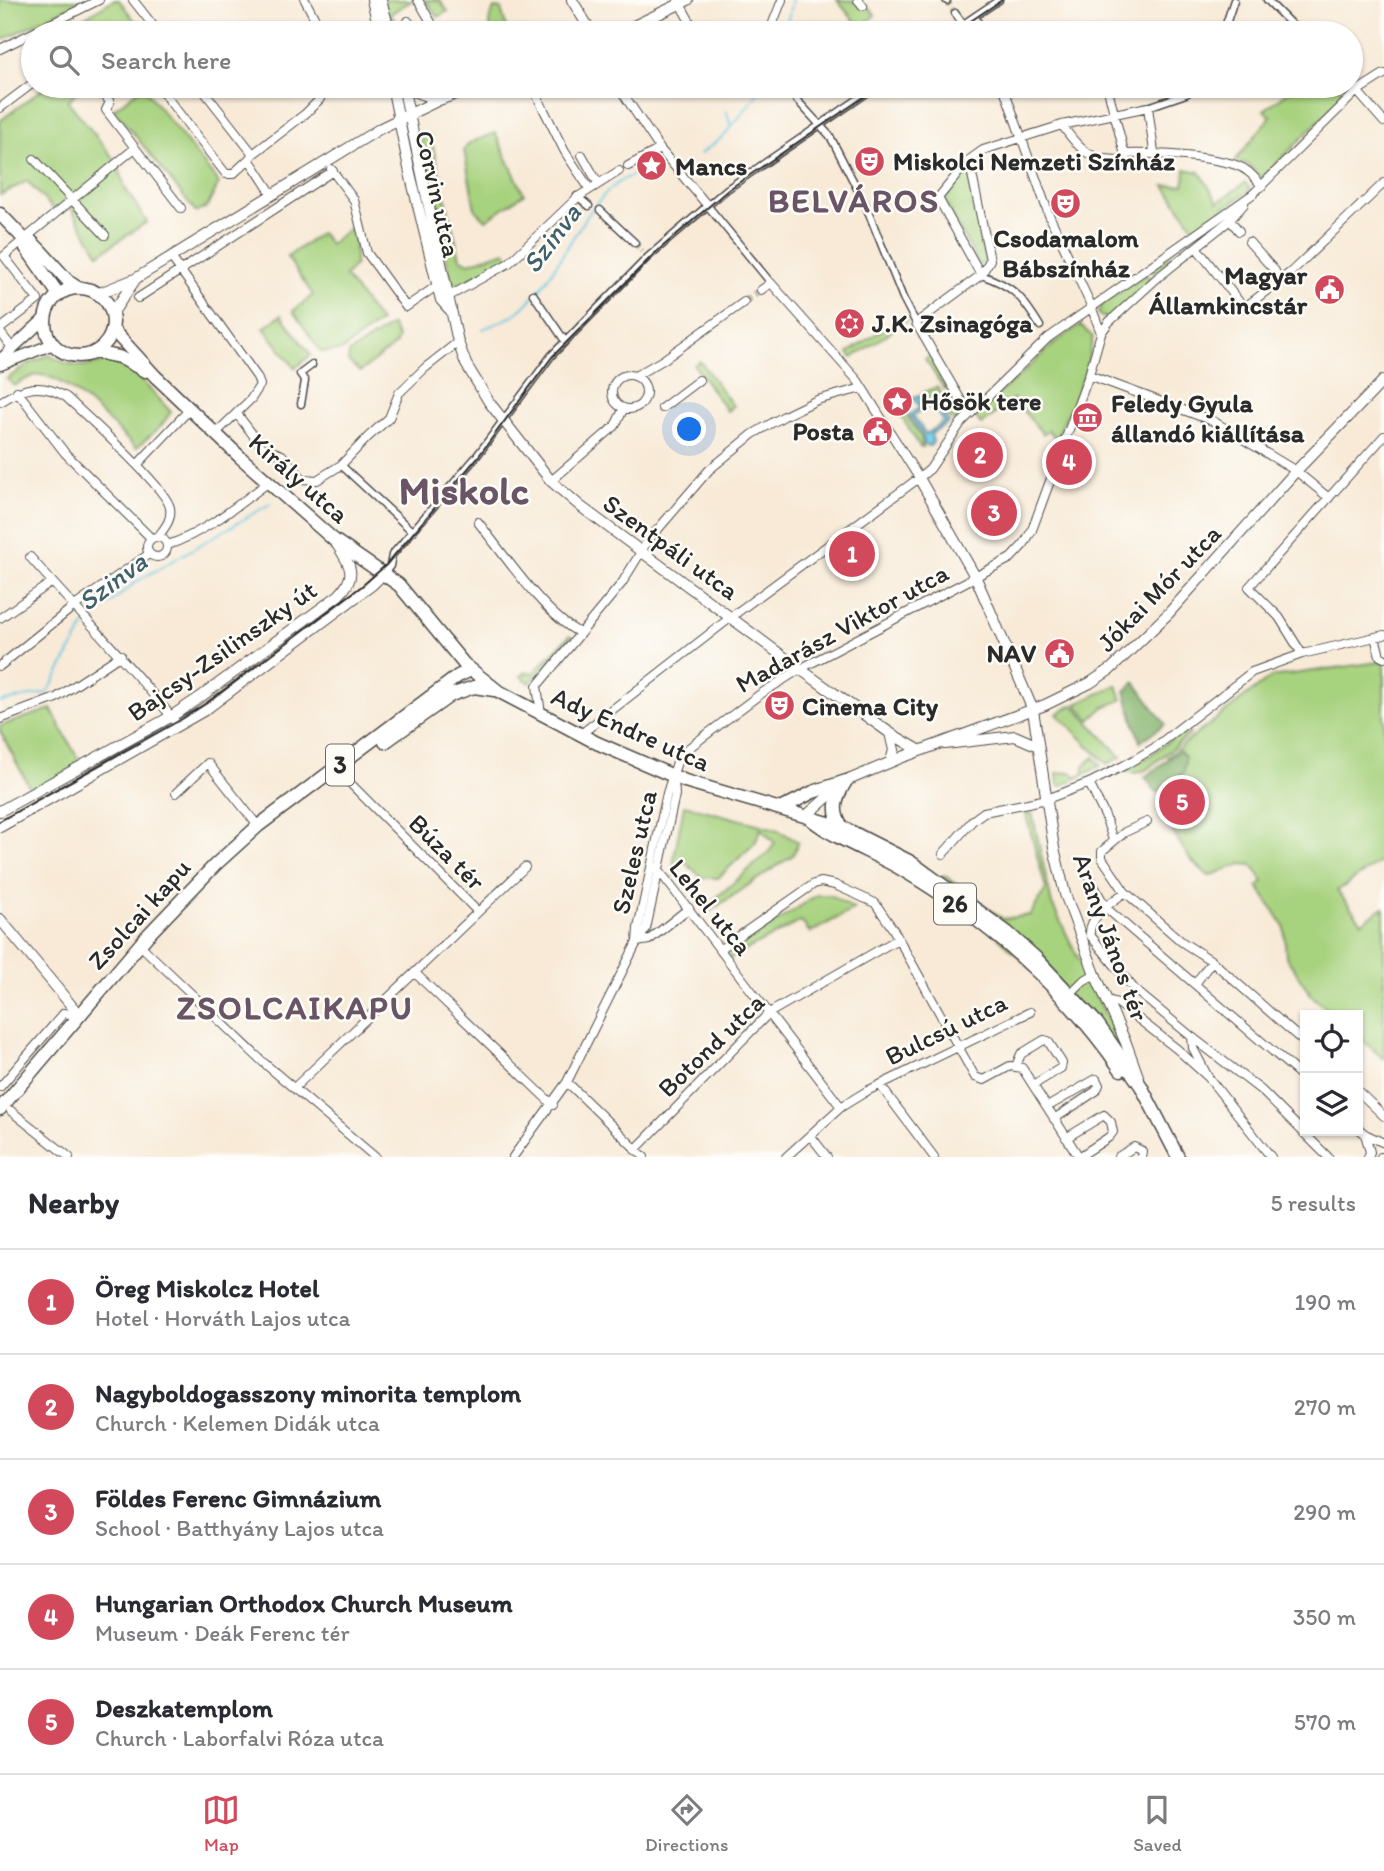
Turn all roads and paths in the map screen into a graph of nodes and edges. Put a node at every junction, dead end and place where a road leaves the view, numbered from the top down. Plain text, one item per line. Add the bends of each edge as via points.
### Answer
1 (99, 0) edge
2 (133, 0) edge
3 (304, 0) edge
4 (372, 0) edge
5 (381, 0) edge
6 (418, 0) edge
7 (572, 0) edge
8 (782, 0) edge
9 (999, 0) edge
10 (1234, 0) edge
11 (1267, 0) edge
12 (682, 1) edge
13 (955, 13) tunnel mouth
14 (975, 16) junction
15 (57, 21) edge
16 (150, 21) edge
17 (316, 21) edge
18 (377, 21) edge
19 (387, 21) edge
20 (430, 21) edge
21 (585, 21) edge
22 (643, 21) edge
23 (691, 21) edge
24 (774, 21) edge
25 (961, 21) edge
26 (968, 21) edge
27 (977, 21) edge
28 (1227, 21) edge
29 (1288, 21) edge
30 (21, 39) edge
31 (0, 49) edge
32 (1384, 74) edge
33 (1363, 84) edge
34 (21, 91) edge
35 (107, 98) edge
36 (167, 98) edge
37 (209, 98) edge
38 (320, 98) edge
39 (397, 98) edge
40 (404, 98) edge
41 (433, 98) edge
42 (445, 98) edge
43 (538, 98) edge
44 (626, 98) edge
45 (795, 98) edge
46 (860, 98) edge
47 (1008, 98) edge
48 (1110, 98) edge
49 (1174, 98) edge
50 (1345, 98) edge
51 (1363, 98) edge
52 (439, 100) junction
53 (1, 104) edge
54 (1148, 107) junction
55 (1115, 114) junction
56 (405, 115) junction
57 (1384, 122) edge
58 (1062, 125) junction
59 (820, 127) junction
60 (381, 128) junction
61 (412, 129) junction
62 (1023, 136) junction
63 (404, 143) junction
64 (135, 148) junction
65 (660, 149) junction
66 (1154, 152) junction
67 (1124, 154) junction
68 (582, 155) dead end
69 (251, 156) junction
70 (34, 159) dead end
71 (969, 160) junction
72 (325, 162) junction
73 (628, 166) dead end
74 (333, 171) junction
75 (619, 171) dead end
76 (598, 183) junction
77 (1384, 183) edge
78 (1262, 186) junction
79 (589, 188) junction
80 (272, 194) junction
81 (1253, 194) junction
82 (577, 196) junction
83 (71, 200) junction
84 (707, 205) junction
85 (589, 206) dead end
86 (181, 208) dead end
87 (600, 210) dead end
88 (0, 214) edge
89 (1230, 220) junction
90 (1200, 229) junction
91 (1239, 231) dead end
92 (105, 235) dead end
93 (1208, 237) junction
94 (24, 239) junction
95 (1249, 242) dead end
96 (635, 243) tunnel mouth
97 (1196, 247) junction
98 (642, 251) tunnel mouth
99 (171, 257) junction
100 (648, 257) junction
101 (1146, 267) junction
102 (180, 271) junction
103 (981, 275) junction
104 (135, 279) junction
105 (1156, 279) junction
106 (1278, 282) junction
107 (771, 283) junction
108 (438, 285) junction
109 (78, 288) junction
110 (761, 290) tunnel mouth
111 (97, 294) junction
112 (533, 294) dead end
113 (59, 295) junction
114 (138, 298) dead end
115 (445, 298) junction
116 (744, 302) tunnel mouth
117 (1092, 307) junction
118 (112, 314) junction
119 (45, 318) junction
120 (916, 323) junction
121 (454, 326) joint
122 (1040, 326) dead end
123 (112, 329) junction
124 (0, 330) edge
125 (1101, 333) junction
126 (565, 341) junction
127 (458, 342) junction
128 (53, 345) junction
129 (13, 349) junction
130 (96, 352) junction
131 (0, 362) edge
132 (312, 365) dead end
133 (1089, 375) junction
134 (155, 376) junction
135 (635, 376) junction
136 (699, 380) dead end
137 (1384, 380) edge
138 (862, 388) junction
139 (17, 391) junction
140 (0, 402) edge
141 (301, 404) dead end
142 (624, 408) junction
143 (662, 408) dead end
144 (189, 410) junction
145 (237, 414) junction
146 (969, 414) junction
147 (503, 421) junction
148 (215, 434) junction
149 (1384, 436) edge
150 (137, 465) junction
151 (341, 465) junction
152 (1296, 471) junction
153 (919, 478) junction
154 (551, 481) junction
155 (269, 482) junction
156 (1329, 498) junction
157 (478, 522) dead end
158 (413, 532) junction
159 (155, 537) junction
160 (334, 540) junction
161 (168, 545) junction
162 (642, 551) junction
163 (149, 554) junction
164 (30, 557) dead end
165 (384, 573) junction
166 (976, 578) junction
167 (52, 582) junction
168 (73, 607) junction
169 (735, 614) junction
170 (0, 618) edge
171 (580, 633) junction
172 (1384, 635) edge
173 (1375, 637) junction
174 (1303, 654) junction
175 (121, 655) junction
176 (1384, 658) edge
177 (0, 666) edge
178 (800, 669) junction
179 (471, 670) junction
180 (480, 687) junction
181 (498, 691) junction
182 (451, 695) junction
183 (1033, 710) junction
184 (541, 714) junction
185 (172, 716) junction
186 (0, 719) edge
187 (179, 726) junction
188 (890, 733) junction
189 (581, 734) junction
190 (937, 744) junction
191 (1038, 746) junction
192 (919, 750) junction
193 (891, 761) junction
194 (341, 774) junction
195 (674, 776) junction
196 (846, 781) junction
197 (1089, 783) junction
198 (176, 793) dead end
199 (1047, 799) junction
200 (782, 808) junction
201 (0, 811) edge
202 (806, 816) junction
203 (1147, 822) dead end
204 (258, 826) junction
205 (0, 827) edge
206 (842, 827) junction
207 (1113, 840) junction
208 (237, 847) junction
209 (943, 854) dead end
210 (525, 867) dead end
211 (655, 867) junction
212 (1087, 872) dead end
213 (1125, 892) junction
214 (688, 908) junction
215 (1107, 908) junction
216 (478, 912) junction
217 (0, 919) edge
218 (898, 939) junction
219 (637, 942) junction
220 (140, 945) junction
221 (719, 950) junction
222 (1212, 961) junction
223 (415, 973) junction
224 (1095, 974) junction
225 (1195, 984) junction
226 (1069, 999) junction
227 (1107, 1000) junction
228 (1030, 1012) dead end
229 (769, 1013) junction
230 (80, 1016) junction
231 (1192, 1037) junction
232 (1300, 1039) edge
233 (957, 1047) junction
234 (1016, 1066) junction
235 (1300, 1075) edge
236 (1208, 1077) junction
237 (567, 1082) junction
238 (880, 1084) junction
239 (1033, 1085) junction
240 (1141, 1086) junction
241 (0, 1087) edge
242 (294, 1088) junction
243 (1363, 1096) edge
244 (553, 1105) junction
245 (841, 1107) junction
246 (1047, 1107) junction
247 (1152, 1109) junction
248 (5, 1110) edge
249 (1384, 1116) edge
250 (1054, 1119) junction
251 (1363, 1132) edge
252 (1363, 1134) edge
253 (810, 1135) junction
254 (1066, 1138) junction
255 (1384, 1143) edge
256 (635, 1150) junction
257 (69, 1157) edge
258 (375, 1157) edge
259 (513, 1157) edge
260 (644, 1157) edge
261 (786, 1157) edge
262 (827, 1157) edge
263 (934, 1157) edge
264 (1079, 1157) edge
265 (1118, 1157) edge
266 (1142, 1157) edge
267 (1178, 1157) edge
268 (1271, 1157) edge
269 (1328, 1157) edge
270 (1368, 1157) edge

1 - 15 street
2 - 16 street
3 - 17 street
4 - 18 street
5 - 19 street
6 - 20 street
7 - 21 street
8 - 24 street
9 - 14 street
10 - 28 street
11 - 29 street
12 - 22 street
12 - 23 street
13 - 25 street
14 - 26 street
14 - 27 street
30 - 31 street
32 - 33 street
34 - 53 street
35 - 64 street via 106,110
36 - 69 street via 226,174 233,174
37 - 69 street
38 - 69 street
39 - 56 street, Corvin utca
40 - 56 street, Corvin utca
41 - 52 street
42 - 52 street
43 - 79 street
44 - 65 street
45 - 59 street
46 - 59 street
47 - 62 street
48 - 55 street
49 - 54 street
50 - 78 street
51 - 57 street
52 - 56 street
52 - 61 street via 420,115
54 - 55 street
54 - 66 street
55 - 58 street
55 - 67 street
56 - 60 street
56 - 61 street, Corvin utca
56 - 63 street, Corvin utca
58 - 62 street
58 - 67 street via 1078,147 1097,159 1126,159
59 - 84 street
59 - 120 street via 830,136 864,204
60 - 63 street
60 - 72 street
61 - 115 street, Corvin utca
62 - 71 street
62 - 117 street via 1049,215
63 - 108 street, Corvin utca
64 - 83 street
64 - 86 street
65 - 73 street
65 - 84 street
66 - 67 street
66 - 78 street via 1236,165
68 - 76 street
69 - 80 street
70 - 83 street
71 - 103 street via 990,260
71 - 103 street via 938,198
72 - 74 street
72 - 80 street
74 - 102 street
74 - 108 street via 354,200 367,253 406,307
75 - 76 street
76 - 79 street
77 - 106 street
78 - 81 street
79 - 82 street
80 - 99 street
81 - 89 street
81 - 90 street
82 - 85 street
82 - 115 street via 509,262
83 - 92 street
83 - 94 street
84 - 100 street
84 - 107 street
87 - 96 street
88 - 94 main road
89 - 91 street
89 - 93 street
90 - 93 street
90 - 101 street
93 - 97 street
94 - 109 main road via 32,241
94 - 113 main road
94 - 124 street via 4,256 38,300
95 - 106 street via 1275,271
97 - 105 street
97 - 106 street via 1244,308
98 - 100 street
99 - 102 street
99 - 104 street
100 - 126 street
101 - 105 street
101 - 117 street
102 - 114 street
102 - 145 street via 257,377 257,391
103 - 120 street
103 - 122 street via 1016,292
104 - 111 street
104 - 118 street
105 - 125 street
107 - 110 street
107 - 138 street
108 - 115 street, Corvin utca
109 - 111 main road
109 - 113 main road
111 - 118 main road
112 - 126 street
113 - 119 main road
115 - 121 street, Corvin utca
116 - 135 street
117 - 125 street
117 - 146 street via 1048,338
118 - 123 main road
119 - 128 main road
119 - 129 main road
120 - 146 street
121 - 127 street, Szentpáli utca
123 - 130 main road
123 - 134 main road, Király utca
124 - 129 street
125 - 133 street, Madarász Viktor utca
126 - 147 street
127 - 147 street, Szentpáli utca via 466,365
127 - 151 street via 399,393 389,418
128 - 130 main road via 73,356
128 - 131 main road
129 - 131 main road
130 - 134 main road, Király utca via 119,357
132 - 141 street via 300,374 305,381
133 - 152 street via 1213,421
133 - 166 street, Madarász Viktor utca via 1032,530 1011,558
134 - 144 main road, Király utca
135 - 142 street via 643,382 646,397 635,408
135 - 142 street via 621,377 612,389
136 - 143 street
137 - 152 street, Jókai Mór utca
138 - 153 street
138 - 162 street via 817,400 739,444 709,470
139 - 140 street
139 - 150 street via 52,389 66,397
139 - 159 street via 65,453
142 - 154 street via 615,426
144 - 148 main road, Király utca
144 - 150 street
145 - 148 street
145 - 151 street via 263,448 282,455 303,479 317,480
146 - 153 street
147 - 154 street, Szentpáli utca
147 - 158 street
148 - 155 main road, Király utca
149 - 156 street
150 - 159 street via 167,498 170,509 169,523
151 - 158 street
152 - 156 street
152 - 183 street, Jókai Mór utca via 1130,652 1090,683
153 - 166 street, Arany János tér
153 - 169 street
154 - 162 street, Szentpáli utca
155 - 160 main road, Király utca
155 - 161 street via 225,514
156 - 174 street via 1248,587 1279,617
157 - 171 street via 548,608
158 - 165 street
159 - 161 street
159 - 163 street via 147,546
160 - 165 main road, Király utca
160 - 185 street, Bajcsy-Zsilinszky út via 351,571 345,589
161 - 163 street via 161,557
162 - 169 street, Szentpáli utca
162 - 171 street
163 - 168 street
164 - 167 street
165 - 179 main road, Ady Endre utca via 405,591
165 - 187 street, Bajcsy-Zsilinszky út
166 - 178 street, Madarász Viktor utca
166 - 183 street, Arany János tér
167 - 168 street
167 - 170 street
168 - 175 street
168 - 177 street
169 - 178 street, Szentpáli utca
169 - 189 street
171 - 184 street via 537,686
172 - 173 street
173 - 174 street
173 - 176 street
174 - 197 street via 1252,672 1154,748
175 - 185 street
175 - 186 street via 56,698
178 - 188 street, Szentpáli utca
178 - 195 street, Madarász Viktor utca via 695,742 677,762
179 - 180 main road, Ady Endre utca
179 - 181 main road, Ady Endre utca / 26
179 - 182 main road, 3 via 466,683
179 - 204 main road, Zsolcai kapu / 3
180 - 181 main road
180 - 182 main road
181 - 184 main road, Ady Endre utca / 26
182 - 194 main road, Zsolcai kapu / 3
183 - 190 street
183 - 191 street, Arany János tér
184 - 189 main road, Ady Endre utca / 26
185 - 187 street
185 - 201 street, Bajcsy-Zsilinszky út
187 - 205 street, Bajcsy-Zsilinszky út
188 - 192 street, Szentpáli utca
188 - 193 street
189 - 195 main road, Ady Endre utca / 26
190 - 191 street via 1015,736
190 - 192 street
191 - 199 street, Arany János tér
192 - 193 street
193 - 196 street
194 - 208 main road, Zsolcai kapu / 3
194 - 216 street, Búza tér
195 - 200 main road, Ady Endre utca / 26
195 - 211 street, Szeles utca
196 - 200 main road
196 - 202 street
196 - 206 main road via 835,810
197 - 199 street
197 - 207 street
198 - 204 street via 208,763
199 - 209 street via 984,812
199 - 224 street, Arany János tér via 1065,894
200 - 202 main road, 26
202 - 206 main road, 26
202 - 226 main road, Arany János tér / 26 via 942,895
203 - 207 street
204 - 208 main road, Zsolcai kapu / 3
206 - 226 main road, Arany János tér / 26 via 947,886 1007,932
207 - 213 street via 1102,851 1102,858
208 - 220 main road, Zsolcai kapu / 3 via 192,886
210 - 216 street, Búza tér
211 - 214 street, Lehel utca
211 - 219 street, Szeles utca
212 - 215 street
213 - 215 street
213 - 222 street via 1182,942
214 - 219 street, Szeles utca via 649,940
214 - 221 street, Lehel utca
215 - 225 street
215 - 231 street via 1093,921 1090,935 1135,990
216 - 223 street
217 - 230 street
218 - 221 street via 875,903 821,882
218 - 229 street, Botond utca
218 - 233 street
219 - 237 street, Szeles utca
220 - 230 main road, Zsolcai kapu / 3
220 - 242 street
221 - 229 street, Lehel utca
222 - 225 street
222 - 232 street
223 - 242 street
223 - 244 street
224 - 226 street
224 - 227 street, Arany János tér
225 - 235 street
226 - 240 main road, Arany János tér / 26 via 1097,1023
226 - 247 main road, Arany János tér / 26
227 - 236 street via 1118,1003
227 - 240 street, Arany János tér
228 - 233 street, Bulcsú utca
229 - 245 street, Lehel utca
229 - 256 street, Botond utca
230 - 241 street, Zsolcai kapu via 64,1013
230 - 248 main road, Zsolcai kapu / 3 via 16,1090
231 - 236 street
231 - 269 street via 1262,1091
233 - 234 street via 979,1080
233 - 238 street, Bulcsú utca
234 - 239 street
234 - 239 street via 1021,1054 1048,1041 1061,1068
236 - 268 street
237 - 244 street, Szeles utca
237 - 256 street
238 - 245 street, Bulcsú utca
238 - 263 street
239 - 246 street
240 - 247 main road, Arany János tér / 26
242 - 258 street
243 - 249 street
244 - 259 street, Szeles utca
245 - 253 street, Bulcsú utca
246 - 250 street
246 - 250 street via 1096,1079 1096,1091
247 - 267 main road, 26
248 - 257 street
250 - 254 street
251 - 255 street
252 - 270 street
253 - 261 street
253 - 262 street
254 - 264 street
254 - 264 street via 1104,1115 1111,1122 1109,1137
256 - 260 street
265 - 266 street via 1134,1147 1142,1151

